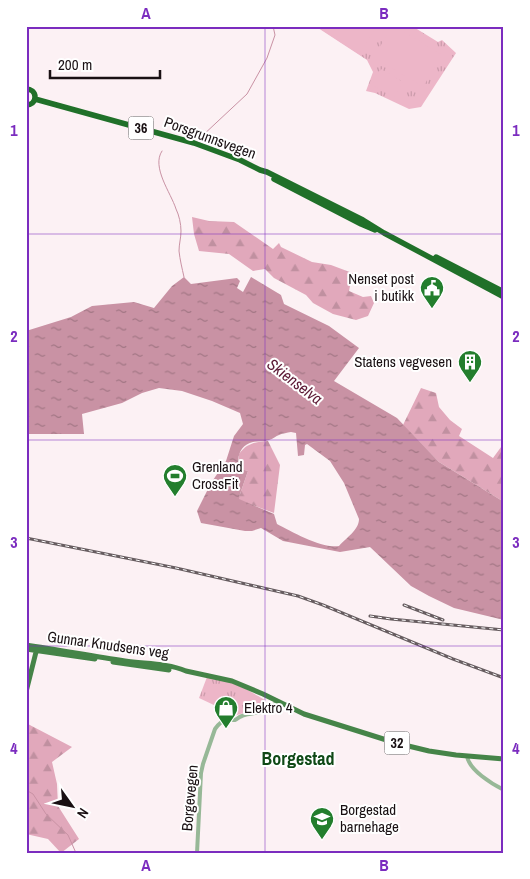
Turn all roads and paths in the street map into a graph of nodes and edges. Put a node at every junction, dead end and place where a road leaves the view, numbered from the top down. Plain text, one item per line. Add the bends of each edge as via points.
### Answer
1 (26, 89) edge
2 (35, 99) junction
3 (26, 105) edge
4 (417, 250) junction
5 (504, 292) edge
6 (504, 297) edge
7 (26, 645) edge
8 (26, 649) edge
9 (36, 649) junction
10 (26, 692) edge
11 (276, 703) junction
12 (467, 756) junction
13 (504, 758) edge
14 (504, 790) edge
15 (197, 853) edge

1 - 2 highway via 33,91
2 - 3 highway
2 - 4 highway, Porsgrunnsvegen / 36 via 194,142 240,160 298,186
4 - 5 highway, Porsgrunnsvegen / 36
4 - 6 highway, Porsgrunnsvegen / 36
7 - 9 main road, Gunnar Knudsens veg / 32
8 - 9 main road, Gunnar Knudsens veg / 32
9 - 10 main road
9 - 11 main road, Gunnar Knudsens veg / 32 via 232,681
11 - 12 main road, Gunnar Knudsens veg / 32 via 294,712 410,747
11 - 15 street, Borgevegen via 272,708 236,720 226,719 215,729 201,773
12 - 13 main road, Gunnar Knudsens veg / 32
12 - 14 street via 471,766

